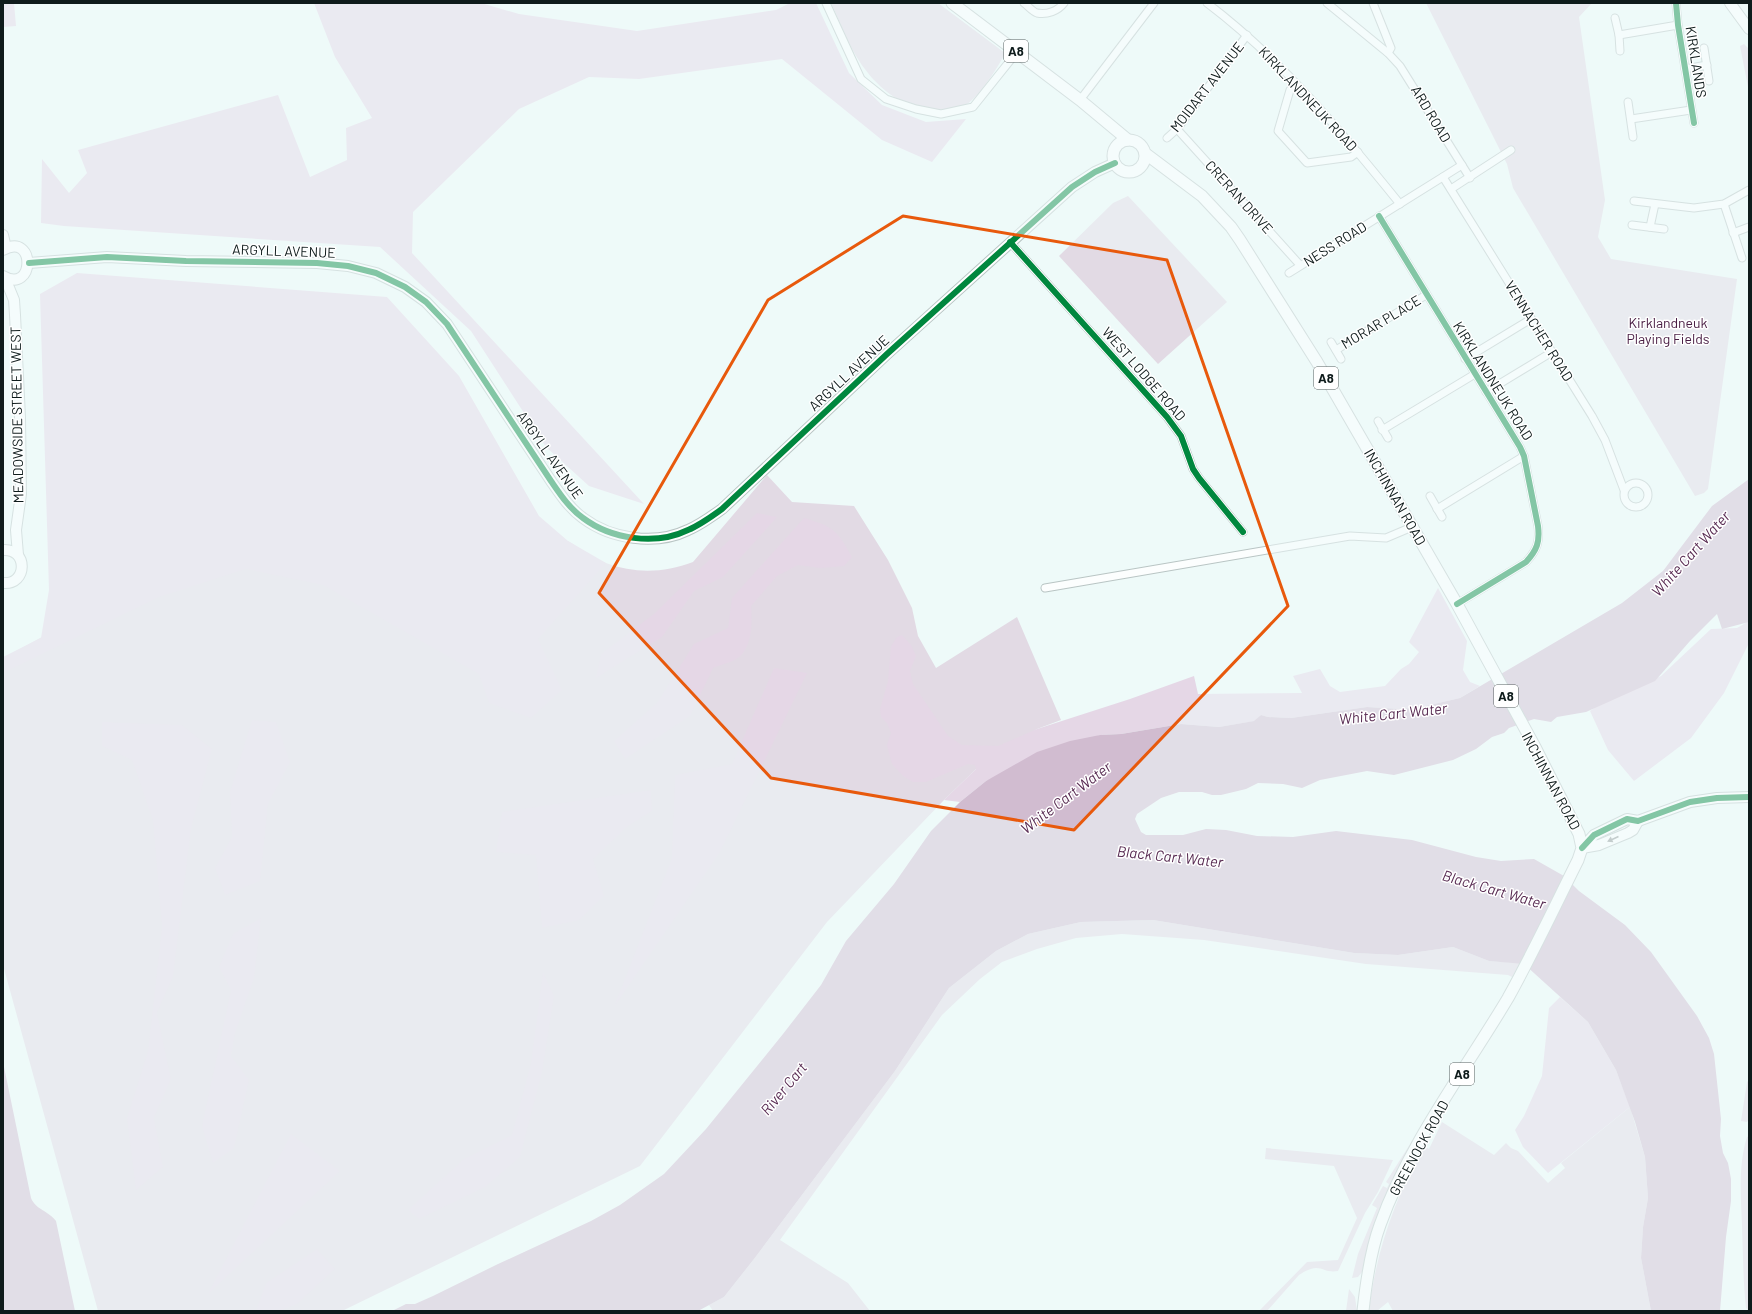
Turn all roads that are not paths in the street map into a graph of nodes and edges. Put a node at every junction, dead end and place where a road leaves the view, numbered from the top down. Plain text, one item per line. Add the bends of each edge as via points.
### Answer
1 (826, 3) edge
2 (952, 3) edge
3 (1024, 3) edge
4 (1064, 3) edge
5 (1154, 3) edge
6 (1373, 3) edge
7 (1676, 3) edge
8 (1730, 3) edge
9 (1210, 4) edge
10 (1329, 4) edge
11 (1615, 18) dead end
12 (1678, 25) junction
13 (1749, 29) edge
14 (1618, 35) junction
15 (1247, 36) junction
16 (1704, 48) dead end
17 (1620, 51) dead end
18 (1017, 52) junction
19 (1388, 53) junction
20 (1706, 65) junction
21 (1685, 69) junction
22 (1709, 81) dead end
23 (1296, 84) junction
24 (1080, 100) junction
25 (1628, 102) dead end
26 (1691, 110) junction
27 (1631, 120) junction
28 (1694, 124) dead end
29 (1177, 128) junction
30 (1113, 129) junction
31 (1633, 137) dead end
32 (1167, 138) dead end
33 (1128, 140) junction
34 (1118, 145) junction
35 (1511, 150) dead end
36 (1358, 152) junction
37 (1146, 154) junction
38 (1115, 163) junction
39 (1462, 165) junction
40 (1141, 167) junction
41 (1170, 172) junction
42 (1443, 177) junction
43 (1470, 178) junction
44 (1451, 189) junction
45 (1749, 190) edge
46 (1634, 200) dead end
47 (1400, 204) junction
48 (1655, 204) junction
49 (1724, 204) junction
50 (1379, 216) junction
51 (1632, 225) dead end
52 (1749, 226) edge
53 (1650, 227) junction
54 (1664, 229) dead end
55 (1733, 232) junction
56 (3, 235) edge
57 (1010, 242) junction
58 (5, 249) edge
59 (1742, 258) dead end
60 (29, 263) junction
61 (1300, 265) junction
62 (1289, 273) dead end
63 (4, 277) edge
64 (21, 277) junction
65 (1426, 295) junction
66 (14, 300) junction
67 (1531, 319) junction
68 (1331, 342) dead end
69 (1336, 350) junction
70 (1552, 352) junction
71 (1341, 359) dead end
72 (1465, 359) junction
73 (1475, 374) junction
74 (1486, 392) junction
75 (1378, 421) dead end
76 (1382, 430) junction
77 (1388, 438) dead end
78 (1524, 456) junction
79 (1624, 490) dead end
80 (1430, 496) dead end
81 (1438, 509) junction
82 (1442, 517) dead end
83 (1412, 527) junction
84 (16, 530) junction
85 (1243, 532) dead end
86 (3, 549) edge
87 (18, 555) junction
88 (3, 583) edge
89 (1045, 588) dead end
90 (1457, 604) junction
91 (1749, 797) edge
92 (1582, 848) junction
93 (1363, 1311) edge

1 - 18 street via 861,79 886,98 916,109 941,114 973,106
2 - 18 main road, A8
3 - 4 street via 1036,13 1048,13 1057,10
5 - 24 street
6 - 19 street via 1391,48
7 - 12 street, KIRKLANDS
8 - 13 street
9 - 15 street, KIRKLANDNEUK ROAD
10 - 19 street, ARD ROAD
11 - 14 street
12 - 14 street, KIRKLANDS
12 - 21 street, KIRKLANDS
14 - 17 street
15 - 23 street, KIRKLANDNEUK ROAD
15 - 29 street, MOIDART AVENUE
16 - 20 street, KIRKLANDS
18 - 24 main road, A8
19 - 39 street, ARD ROAD via 1407,74
20 - 21 street, KIRKLANDS
20 - 22 street, KIRKLANDS
21 - 26 street, KIRKLANDS
23 - 36 street, KIRKLANDNEUK ROAD
23 - 36 street via 1290,90 1278,131 1307,163 1351,157
24 - 30 main road, A8
25 - 27 street
26 - 27 street, KIRKLANDS
26 - 28 street, KIRKLANDS
27 - 31 street
29 - 32 street, MOIDART AVENUE
29 - 61 street, CRERAN DRIVE
30 - 33 main road, A8
30 - 34 main road
33 - 34 main road
33 - 37 main road via 1142,145
34 - 38 main road via 1114,152
35 - 43 street
36 - 47 street, KIRKLANDNEUK ROAD
37 - 40 main road
37 - 41 main road, INCHINNAN ROAD / A8
38 - 40 main road via 1127,172
38 - 57 street, ARGYLL AVENUE via 1072,187
39 - 42 street, NESS ROAD
39 - 43 street, ARD ROAD
40 - 41 main road, INCHINNAN ROAD / A8
41 - 83 main road, INCHINNAN ROAD / A8 via 1191,186 1211,205 1240,240 1317,362
42 - 44 street, VENNACHER ROAD
42 - 47 street, NESS ROAD
43 - 44 street
44 - 67 street, VENNACHER ROAD
45 - 49 street
46 - 48 street
47 - 50 street, NESS ROAD
48 - 49 street via 1694,208
48 - 53 street
49 - 55 street
50 - 61 street, NESS ROAD
50 - 65 street, KIRKLANDNEUK ROAD
51 - 53 street
52 - 55 street
53 - 54 street
55 - 59 street
56 - 58 street
57 - 60 street, ARGYLL AVENUE via 722,509 687,531 669,537 649,538 632,538 606,531 583,518 565,501 447,324 426,302 405,287 376,273 348,266 317,263 107,257
57 - 85 street, WEST LODGE ROAD via 1167,417 1181,436 1193,469
58 - 60 street via 22,249
60 - 64 street, MEADOWSIDE STREET WEST via 27,271
61 - 62 street, NESS ROAD
63 - 64 street
63 - 66 street, MEADOWSIDE STREET WEST
64 - 66 street, MEADOWSIDE STREET WEST
65 - 69 street, MORAR PLACE
65 - 72 street, KIRKLANDNEUK ROAD
66 - 84 street, MEADOWSIDE STREET WEST via 21,494
67 - 70 street, VENNACHER ROAD
67 - 72 street
68 - 69 street, MORAR PLACE
69 - 71 street, MORAR PLACE
70 - 74 street
70 - 79 street, VENNACHER ROAD via 1605,440
72 - 73 street, KIRKLANDNEUK ROAD
73 - 74 street, KIRKLANDNEUK ROAD
73 - 76 street
74 - 78 street, KIRKLANDNEUK ROAD
75 - 76 street
76 - 77 street
78 - 81 street
78 - 90 street, KIRKLANDNEUK ROAD via 1540,537 1538,546 1526,562
80 - 81 street
81 - 82 street
83 - 89 street via 1386,538 1350,536
83 - 90 main road, INCHINNAN ROAD / A8
84 - 86 street, MEADOWSIDE STREET WEST
84 - 87 street, MEADOWSIDE STREET WEST
86 - 87 street
87 - 88 street, MEADOWSIDE STREET WEST via 22,565 20,575 12,582
90 - 92 main road, INCHINNAN ROAD / A8 via 1577,828
91 - 92 street via 1690,802 1638,821 1628,833 1599,845
92 - 93 main road, GREENOCK ROAD / A8 via 1576,865 1517,980 1396,1184 1379,1226 1365,1288

